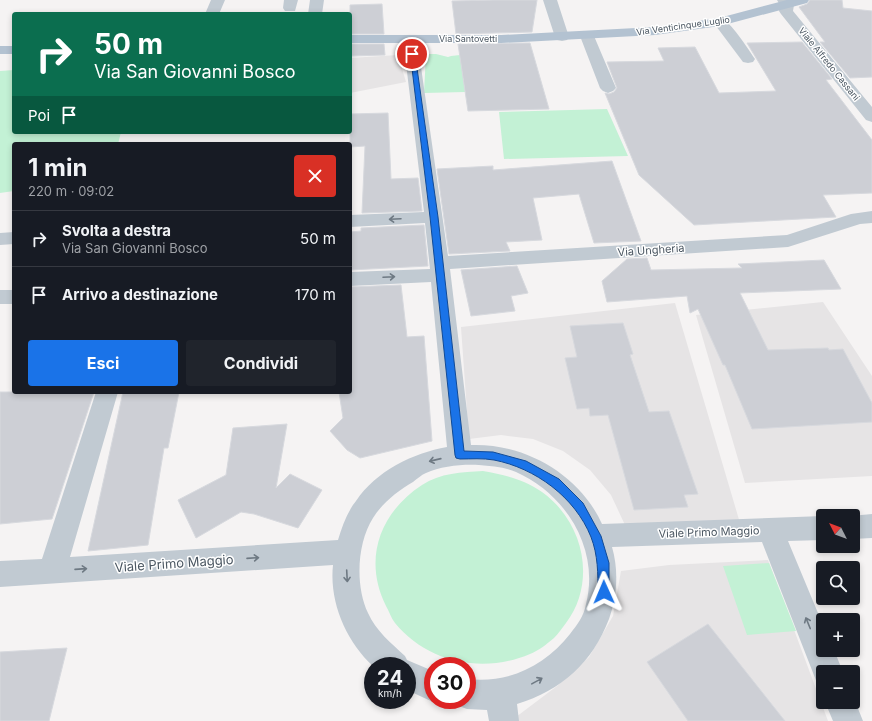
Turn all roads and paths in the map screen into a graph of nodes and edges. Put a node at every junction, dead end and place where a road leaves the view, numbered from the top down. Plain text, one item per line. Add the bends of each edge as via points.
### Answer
1 (218, 0) edge
2 (317, 0) edge
3 (550, 0) edge
4 (802, 0) edge
5 (785, 5) edge
6 (213, 12) edge
7 (315, 12) edge
8 (720, 22) junction
9 (587, 36) junction
10 (562, 37) junction
11 (410, 38) junction
12 (352, 40) edge
13 (0, 50) edge
14 (12, 50) edge
15 (748, 60) dead end
16 (608, 88) dead end
17 (872, 117) edge
18 (434, 217) junction
19 (865, 217) edge
20 (352, 222) edge
21 (12, 238) edge
22 (0, 239) edge
23 (440, 269) junction
24 (352, 279) edge
25 (0, 297) edge
26 (12, 297) edge
27 (105, 394) edge
28 (460, 455) junction
29 (872, 526) edge
30 (860, 527) edge
31 (816, 528) edge
32 (770, 530) junction
33 (596, 536) junction
34 (347, 552) junction
35 (52, 570) junction
36 (0, 574) edge
37 (384, 657) edge
38 (825, 665) edge
39 (476, 694) edge
40 (502, 707) edge
41 (843, 709) edge
42 (848, 721) edge

1 - 6 street
2 - 7 street
3 - 10 street
4 - 5 main road, Via Venticinque Luglio
5 - 8 main road, Via Venticinque Luglio
5 - 17 street, Viale Alfredo Cassani
8 - 9 main road, Via Venticinque Luglio via 655,32
8 - 15 street
9 - 10 main road, Via Venticinque Luglio
9 - 16 street
10 - 11 main road, Via Santovetti
11 - 12 main road, Via Santovetti
11 - 18 street
13 - 14 main road
18 -> 20 street
18 - 23 street
19 - 23 street, Via Ungheria via 788,241
21 - 22 street
24 -> 23 street, Via Ungheria
23 - 28 street
25 - 26 street
27 - 35 street
28 - 33 street via 493,456 526,465 555,482 580,506
28 -> 34 street via 421,463 387,484 361,514
29 - 30 street
31 - 32 street, Viale Primo Maggio
32 - 33 street, Viale Primo Maggio
38 -> 32 street
40 -> 33 street via 532,684 560,668 581,646 596,620 604,592 603,563
35 -> 34 street, Viale Primo Maggio
34 -> 37 street via 348,594 358,624
35 - 36 street, Viale Primo Maggio
39 - 40 street via 486,695
41 - 42 street

